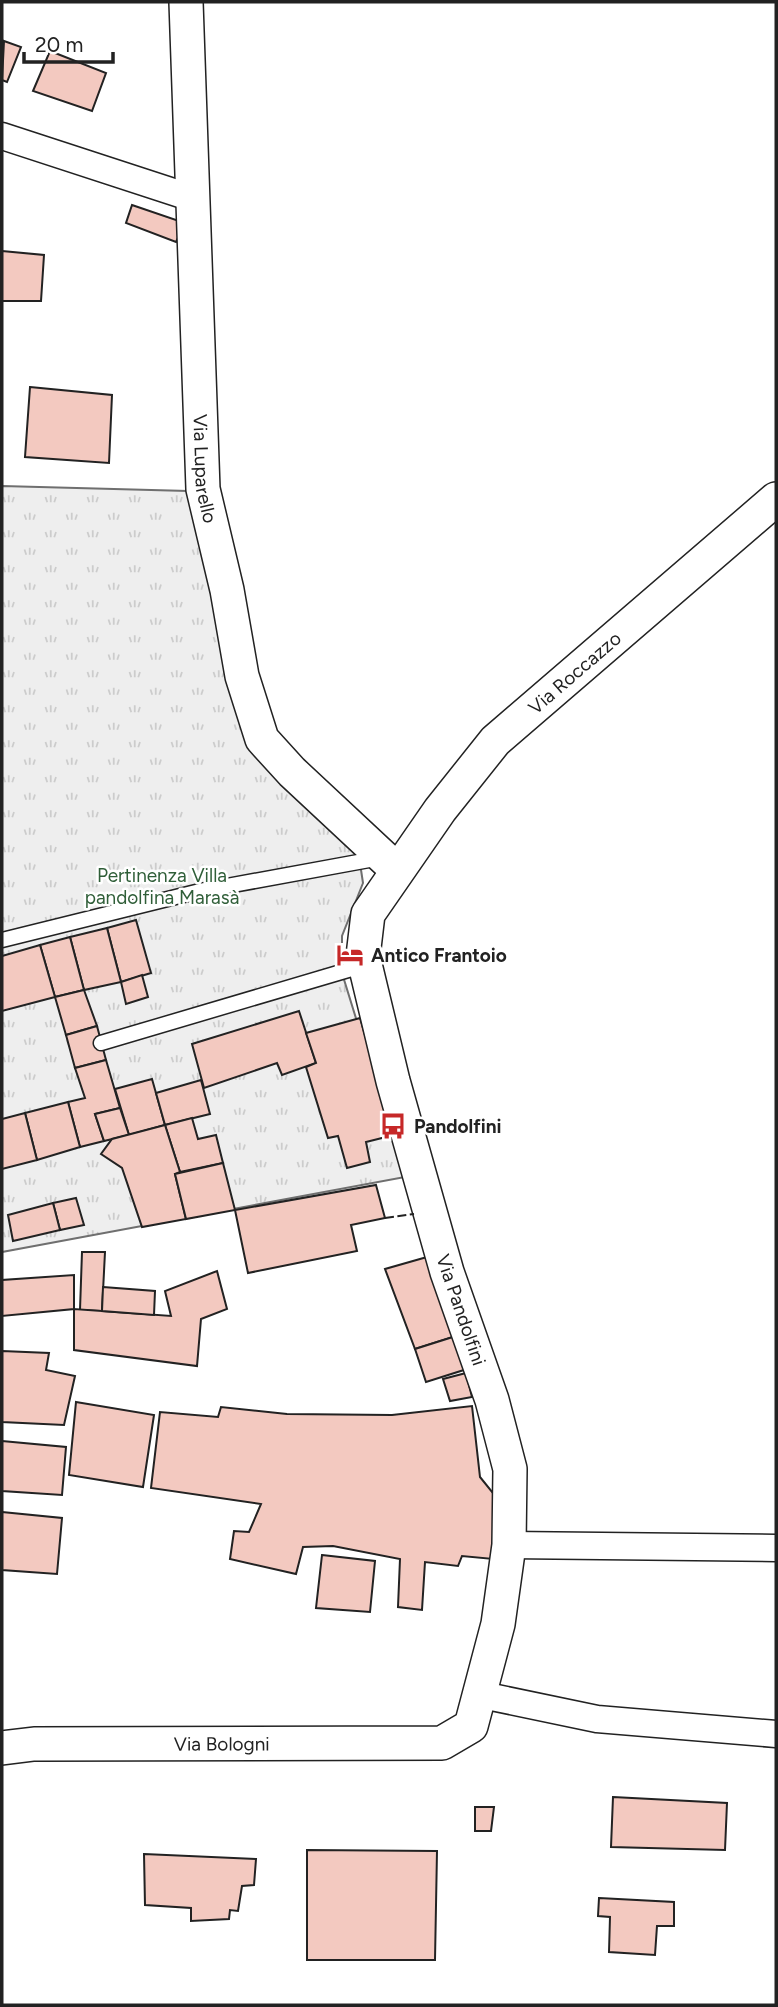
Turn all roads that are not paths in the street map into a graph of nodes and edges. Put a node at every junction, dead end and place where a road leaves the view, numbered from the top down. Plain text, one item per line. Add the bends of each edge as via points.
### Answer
1 (186, 2) edge
2 (2, 136) edge
3 (192, 198) junction
4 (776, 499) edge
5 (391, 864) junction
6 (2, 940) edge
7 (365, 965) junction
8 (101, 1043) dead end
9 (509, 1545) junction
10 (776, 1548) edge
11 (482, 1695) junction
12 (776, 1734) edge
13 (442, 1743) joint
14 (2, 1748) edge

1 - 3 street, Via Luparello
2 - 3 street
3 - 5 street, Via Luparello via 203,489 242,676 262,739
4 - 5 street, Via Roccazzo via 495,741
5 - 6 lane via 200,891
5 - 7 street, Via Pandolfini via 368,914
7 - 8 lane
7 - 9 street, Via Pandolfini via 421,1184 510,1469
9 - 10 street
9 - 11 street, Via Pandolfini
11 - 12 street via 597,1719
11 - 13 street, Via Pandolfini via 471,1726
13 - 14 street, Via Bologni via 34,1744

